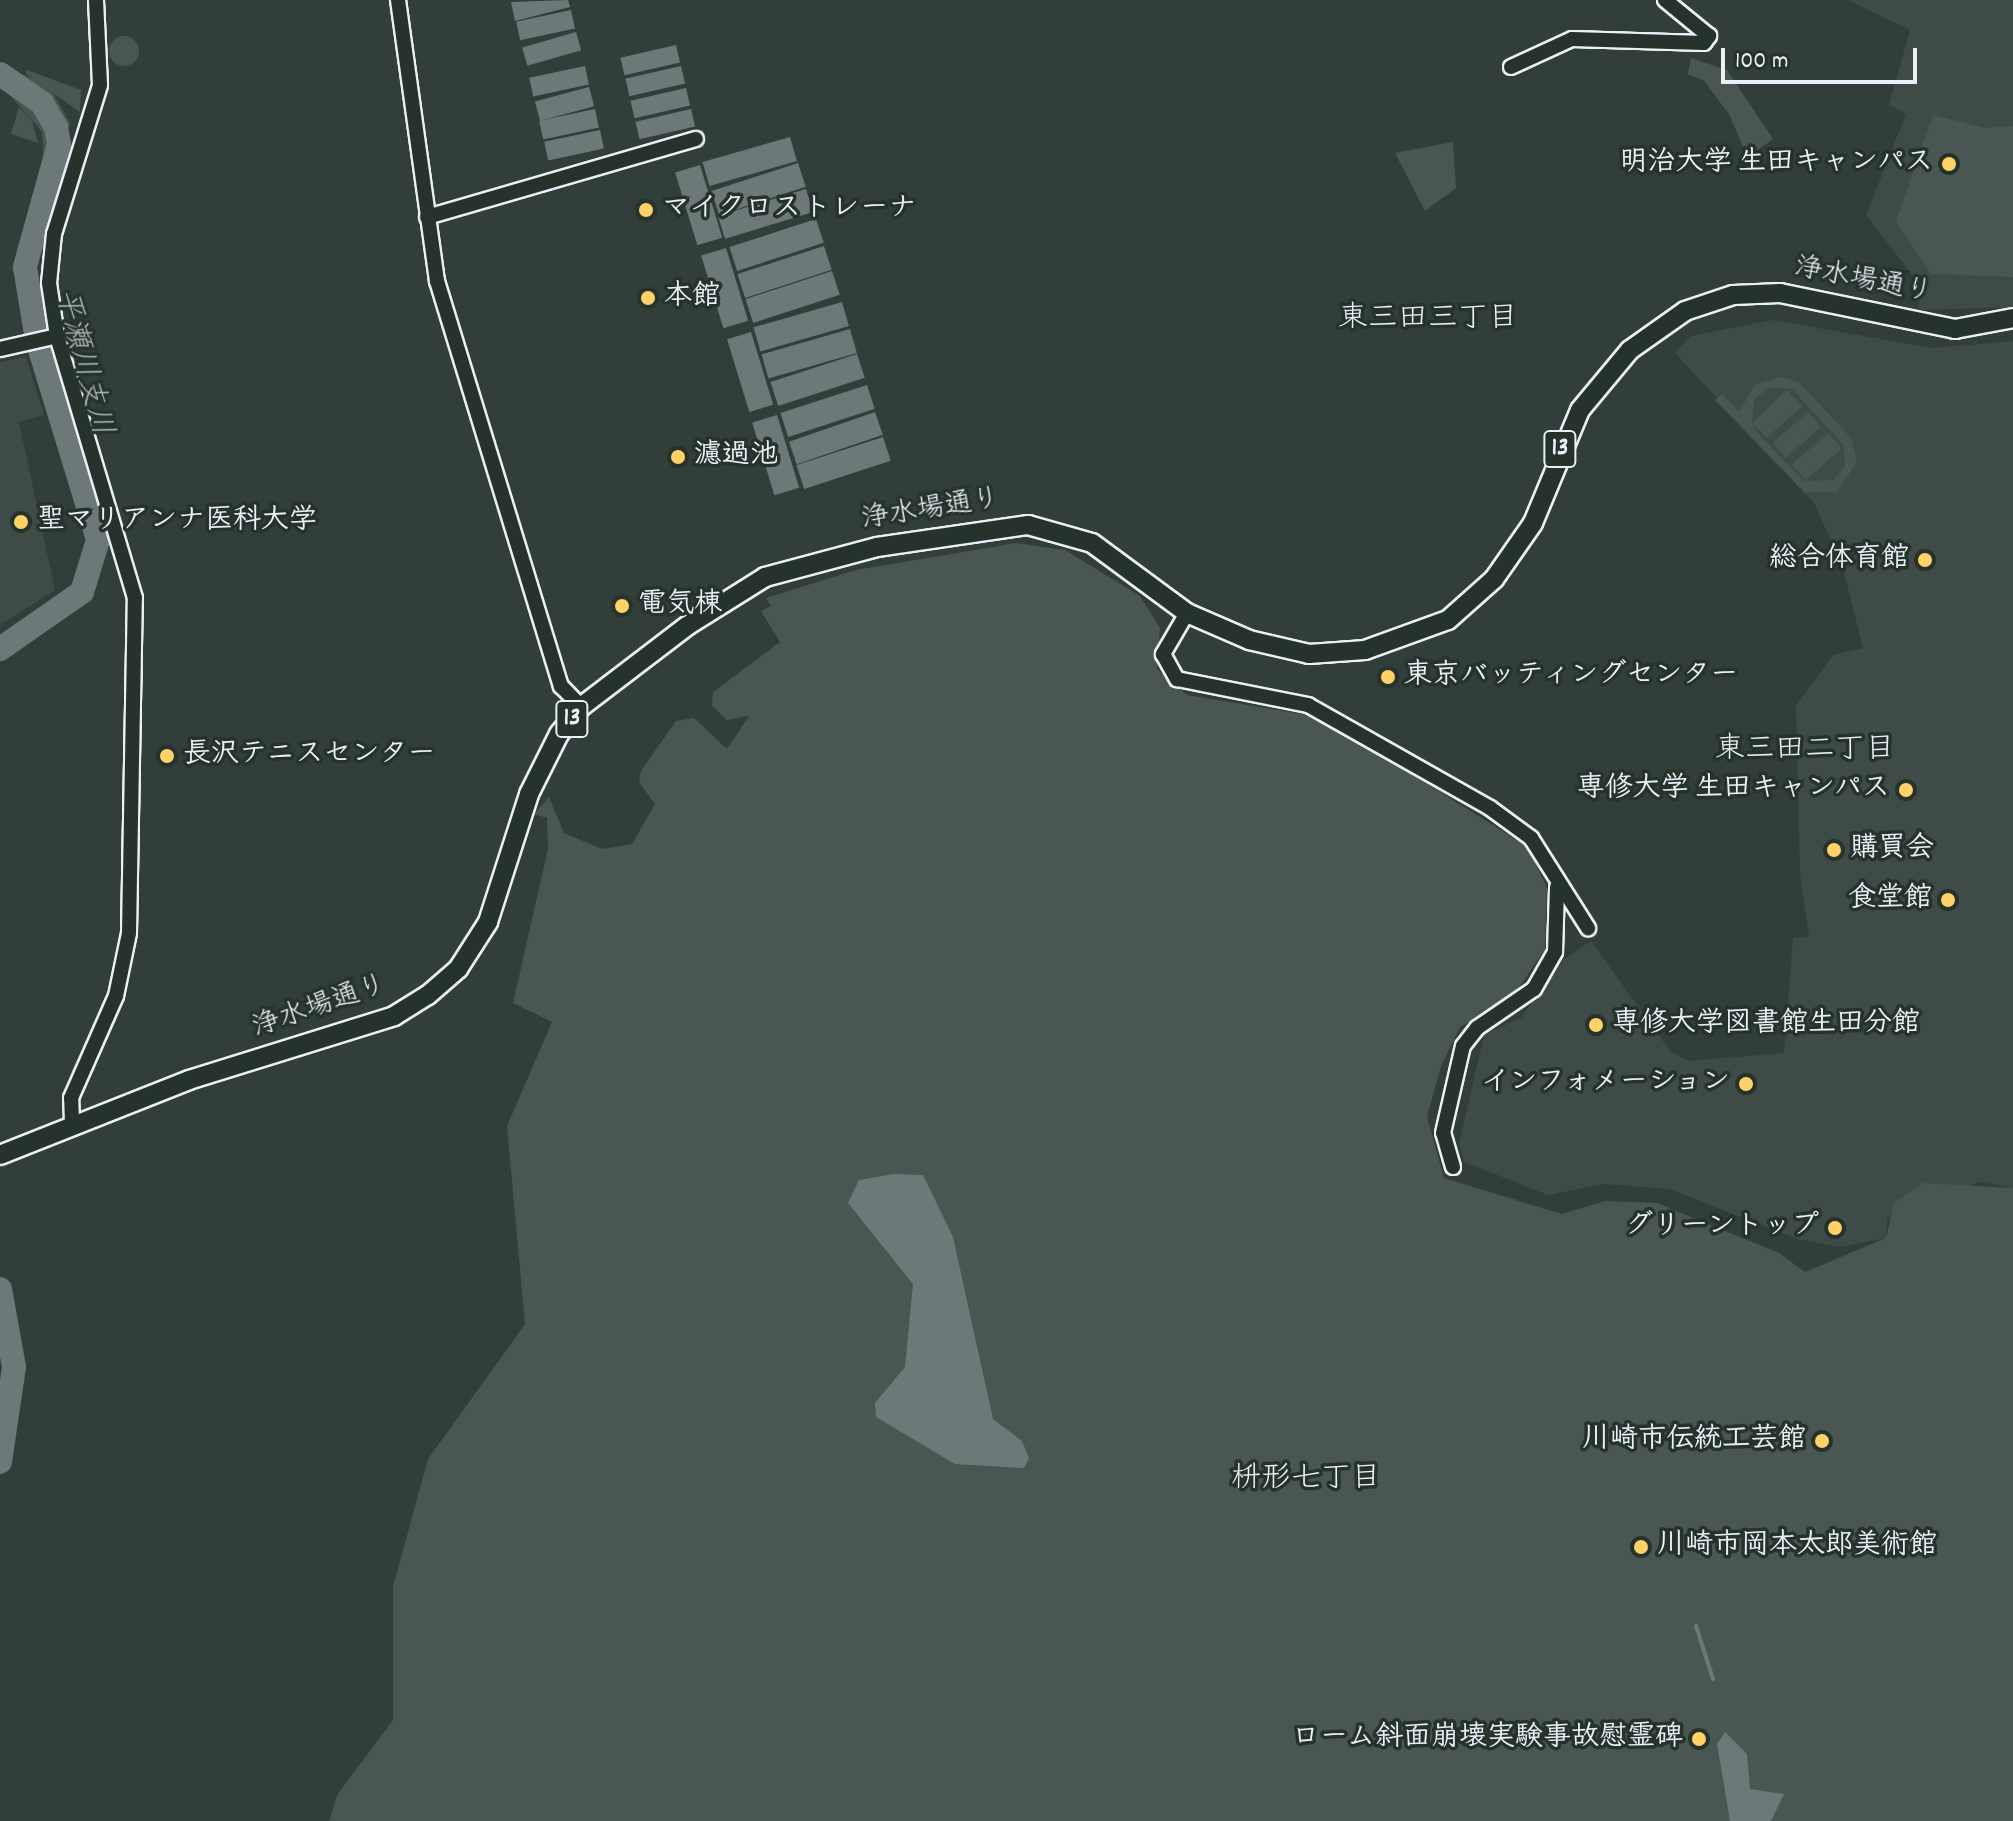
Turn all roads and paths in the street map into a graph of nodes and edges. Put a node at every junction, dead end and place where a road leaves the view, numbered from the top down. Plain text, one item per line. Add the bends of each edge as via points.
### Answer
1 (96, 0) edge
2 (398, 0) edge
3 (1665, 0) edge
4 (1511, 67) dead end
5 (696, 139) dead end
6 (427, 217) junction
7 (2013, 318) edge
8 (45, 339) junction
9 (0, 349) edge
10 (1187, 613) junction
11 (581, 707) junction
12 (1557, 887) junction
13 (1588, 928) dead end
14 (72, 1122) junction
15 (0, 1155) edge
16 (1453, 1167) dead end

1 - 8 street via 100,85 50,258
2 - 6 street
3 - 4 street via 1709,36 1704,43 1572,39
5 - 6 street
6 - 11 street via 437,281 557,670
7 - 10 main road, 浄水場通り / 13 via 1955,329 1805,296 1715,300 1630,350 1580,410 1508,562 1448,620 1365,650 1309,654 1249,640
8 - 9 street
8 - 14 street via 135,598 129,938 116,996 71,1098
10 - 11 main road, 浄水場通り / 13 via 1074,534 987,527 810,561 765,577
10 - 12 street via 1163,654 1177,679 1330,715 1514,823 1538,848
11 - 14 main road, 浄水場通り / 13 via 529,794 488,922 458,969 428,995 375,1023
12 - 13 street
12 - 16 street via 1555,952 1541,977 1522,1003 1477,1028 1463,1046 1443,1133
14 - 15 main road, 浄水場通り / 13

